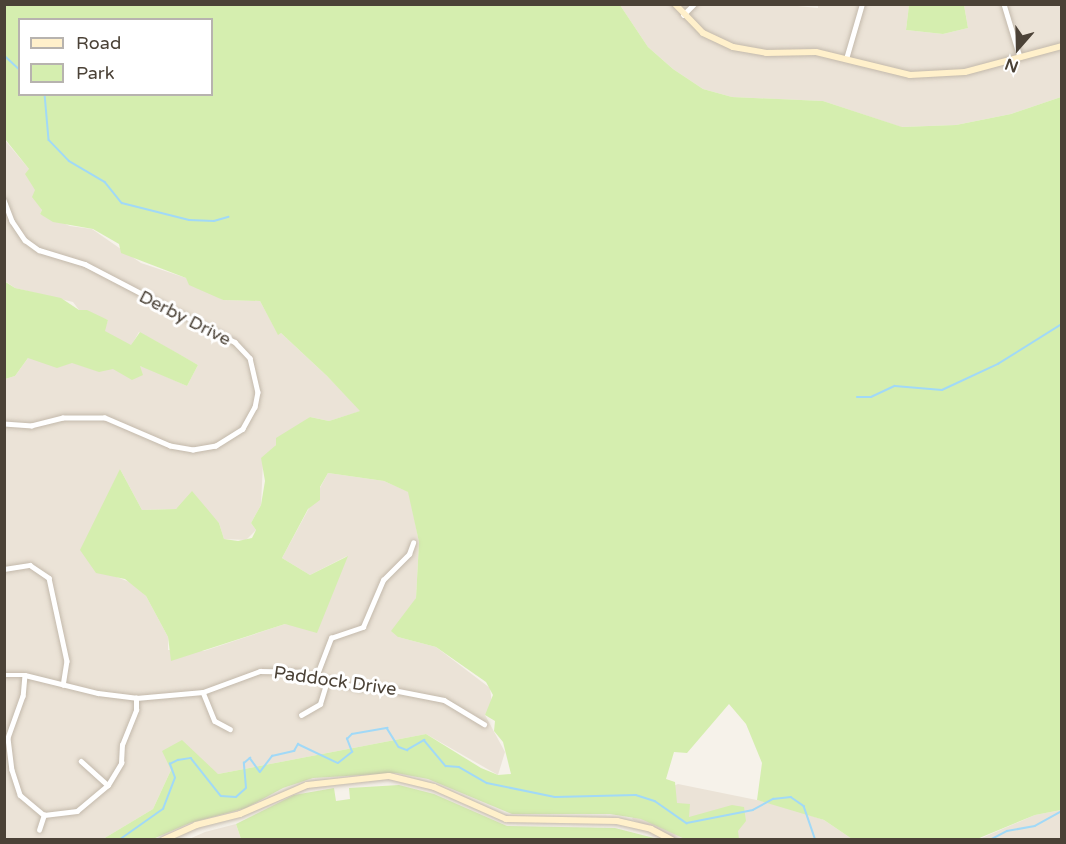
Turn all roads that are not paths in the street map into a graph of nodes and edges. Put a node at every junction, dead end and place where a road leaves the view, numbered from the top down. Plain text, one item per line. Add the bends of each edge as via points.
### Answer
1 (675, 4) edge
2 (694, 4) edge
3 (862, 4) edge
4 (1004, 4) edge
5 (683, 15) junction
6 (1062, 46) edge
7 (1020, 57) junction
8 (846, 59) junction
9 (4, 200) edge
10 (4, 424) edge
11 (413, 543) dead end
12 (4, 568) edge
13 (4, 675) edge
14 (25, 675) junction
15 (316, 677) junction
16 (327, 681) junction
17 (63, 685) junction
18 (203, 692) junction
19 (136, 698) junction
20 (302, 715) dead end
21 (484, 724) dead end
22 (230, 729) dead end
23 (81, 761) dead end
24 (108, 785) junction
25 (44, 815) junction
26 (39, 830) dead end
27 (163, 840) edge
28 (672, 840) edge

1 - 5 street
2 - 5 street
3 - 8 street
4 - 7 street
5 - 8 street via 703,33 733,47 766,53 816,52
6 - 7 street
7 - 8 street via 965,72 927,77 891,73
9 - 10 street, Derby Drive via 24,240 39,250 85,264 236,342 250,358 258,392 243,429 216,446 193,450 170,446 105,417 63,418 32,426
11 - 15 street via 409,554 383,580 363,627 331,638
12 - 17 street via 30,565 49,578 67,661
13 - 14 street, Paddock Drive
14 - 17 street, Paddock Drive
14 - 25 street via 23,696 8,738 12,770 20,795
15 - 16 street, Paddock Drive
15 - 18 street, Paddock Drive via 260,671
16 - 20 street via 320,704
16 - 21 street, Paddock Drive via 444,700
17 - 19 street, Paddock Drive
18 - 19 street, Paddock Drive
18 - 22 street via 215,721
19 - 24 street via 136,710 122,745 121,763
23 - 24 street
24 - 25 street via 77,811
25 - 26 street
27 - 28 street via 308,785 388,776 434,787 506,819 617,821 651,829

